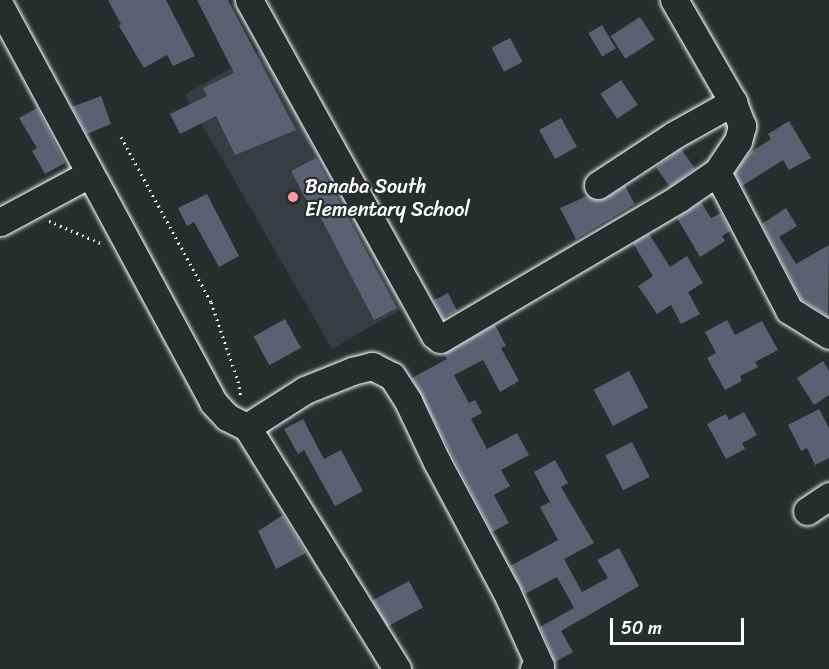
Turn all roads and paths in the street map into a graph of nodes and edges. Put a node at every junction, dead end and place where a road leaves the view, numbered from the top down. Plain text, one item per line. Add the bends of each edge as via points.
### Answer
1 (249, 0) edge
2 (674, 0) edge
3 (0, 6) edge
4 (733, 102) junction
5 (121, 137) dead end
6 (717, 172) junction
7 (89, 174) junction
8 (598, 185) dead end
9 (11, 216) edge
10 (106, 245) dead end
11 (829, 335) edge
12 (247, 427) junction
13 (829, 496) edge
14 (807, 511) dead end
15 (539, 668) edge
16 (397, 669) edge

1 - 6 street via 440,339
2 - 4 street
3 - 7 street
4 - 6 street via 742,126 738,141
4 - 8 street
5 - 12 path via 211,302 238,381
6 - 11 street via 789,310
7 - 9 street
7 - 12 street via 213,402 227,417
9 - 10 path
12 - 15 street via 304,390 352,371 372,366 392,376 506,591
12 - 16 street
13 - 14 street

